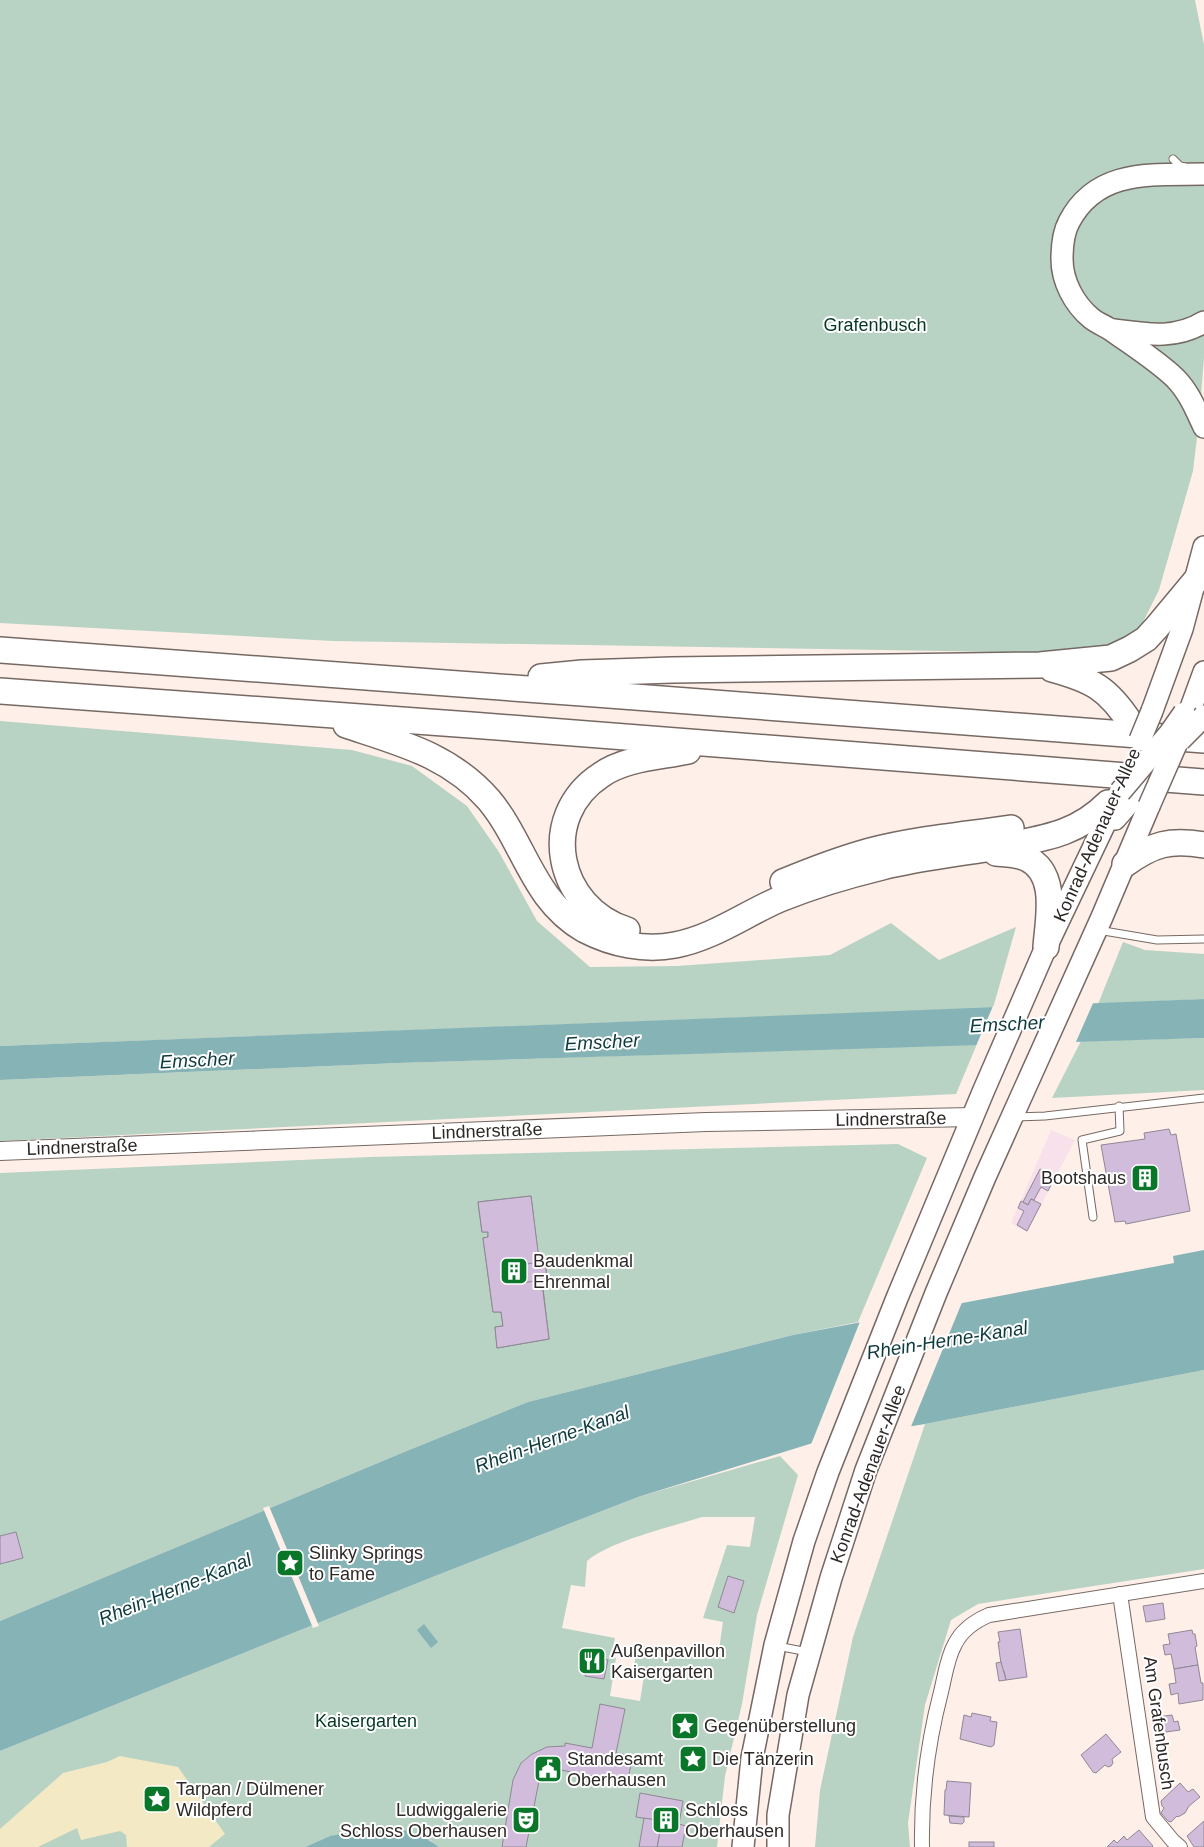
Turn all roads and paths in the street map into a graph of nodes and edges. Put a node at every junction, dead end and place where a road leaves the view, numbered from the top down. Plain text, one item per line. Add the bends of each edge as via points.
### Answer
1 (1173, 160) dead end
2 (1204, 174) edge
3 (1204, 322) edge
4 (1109, 329) junction
5 (1204, 427) edge
6 (1204, 547) edge
7 (1196, 579) junction
8 (0, 650) edge
9 (1040, 665) junction
10 (1204, 672) edge
11 (474, 684) junction
12 (0, 691) edge
13 (1193, 709) edge
14 (313, 714) junction
15 (1204, 740) edge
16 (720, 745) junction
17 (1131, 771) junction
18 (1204, 782) edge
19 (1204, 844) edge
20 (963, 853) junction
21 (1125, 864) junction
22 (1096, 930) junction
23 (1204, 939) edge
24 (1046, 947) junction
25 (1204, 1098) edge
26 (1119, 1106) junction
27 (973, 1117) junction
28 (1012, 1117) junction
29 (0, 1151) edge
30 (1093, 1217) dead end
31 (1204, 1581) edge
32 (1120, 1594) junction
33 (775, 1645) junction
34 (809, 1652) junction
35 (742, 1847) edge
36 (778, 1847) edge
37 (922, 1847) edge
38 (1180, 1847) edge

1 - 2 lane via 1180,166
2 - 4 main road via 1149,175 1111,182 1089,195 1073,214 1063,238 1064,276 1082,309
3 - 4 main road via 1164,335
4 - 5 main road via 1161,366 1180,384
6 - 7 main road, Konrad-Adenauer-Allee
7 - 9 highway via 1146,639 1130,649 1111,658
7 - 17 main road, Konrad-Adenauer-Allee via 1182,629
8 - 11 highway
9 - 11 highway via 582,673
9 - 17 highway via 1090,681 1110,696
10 - 13 main road, Konrad-Adenauer-Allee
11 - 15 highway
12 - 14 highway
13 - 17 main road, bridge
13 - 17 main road, Konrad-Adenauer-Allee, bridge via 1180,740
14 - 16 highway
14 - 20 highway via 422,750 459,772 475,785 502,818 533,876 555,906 584,929 619,943 656,947 693,941 781,899 849,876 882,866
16 - 17 highway via 625,763 601,774 581,792 568,816 562,856 569,882 594,914 630,931 657,933 684,928 841,860 906,844 1023,826 1054,818 1083,805
16 - 18 highway
17 - 20 highway via 1092,818 1067,831 1051,837
17 - 21 main road, Konrad-Adenauer-Allee via 1138,830
17 - 24 main road, Konrad-Adenauer-Allee
19 - 21 highway via 1162,844
20 - 24 highway via 1017,856 1035,864 1047,882
21 - 22 main road, Konrad-Adenauer-Allee
22 - 23 lane via 1156,940
22 - 28 main road, Konrad-Adenauer-Allee
24 - 27 main road, Konrad-Adenauer-Allee
25 - 26 lane
26 - 28 lane
26 - 30 lane via 1120,1131 1082,1140
27 - 28 main road
27 - 29 street, Lindnerstraße via 706,1122
27 - 33 main road, Konrad-Adenauer-Allee via 828,1472 804,1541
28 - 34 main road, Konrad-Adenauer-Allee via 936,1293 866,1470
31 - 32 street
32 - 37 street via 989,1615 960,1635 954,1644 935,1716 924,1782
32 - 38 street, Am Grafenbusch via 1153,1817
33 - 34 lane
33 - 35 main road, Konrad-Adenauer-Allee via 752,1758
34 - 36 main road, Konrad-Adenauer-Allee via 786,1758 778,1815

